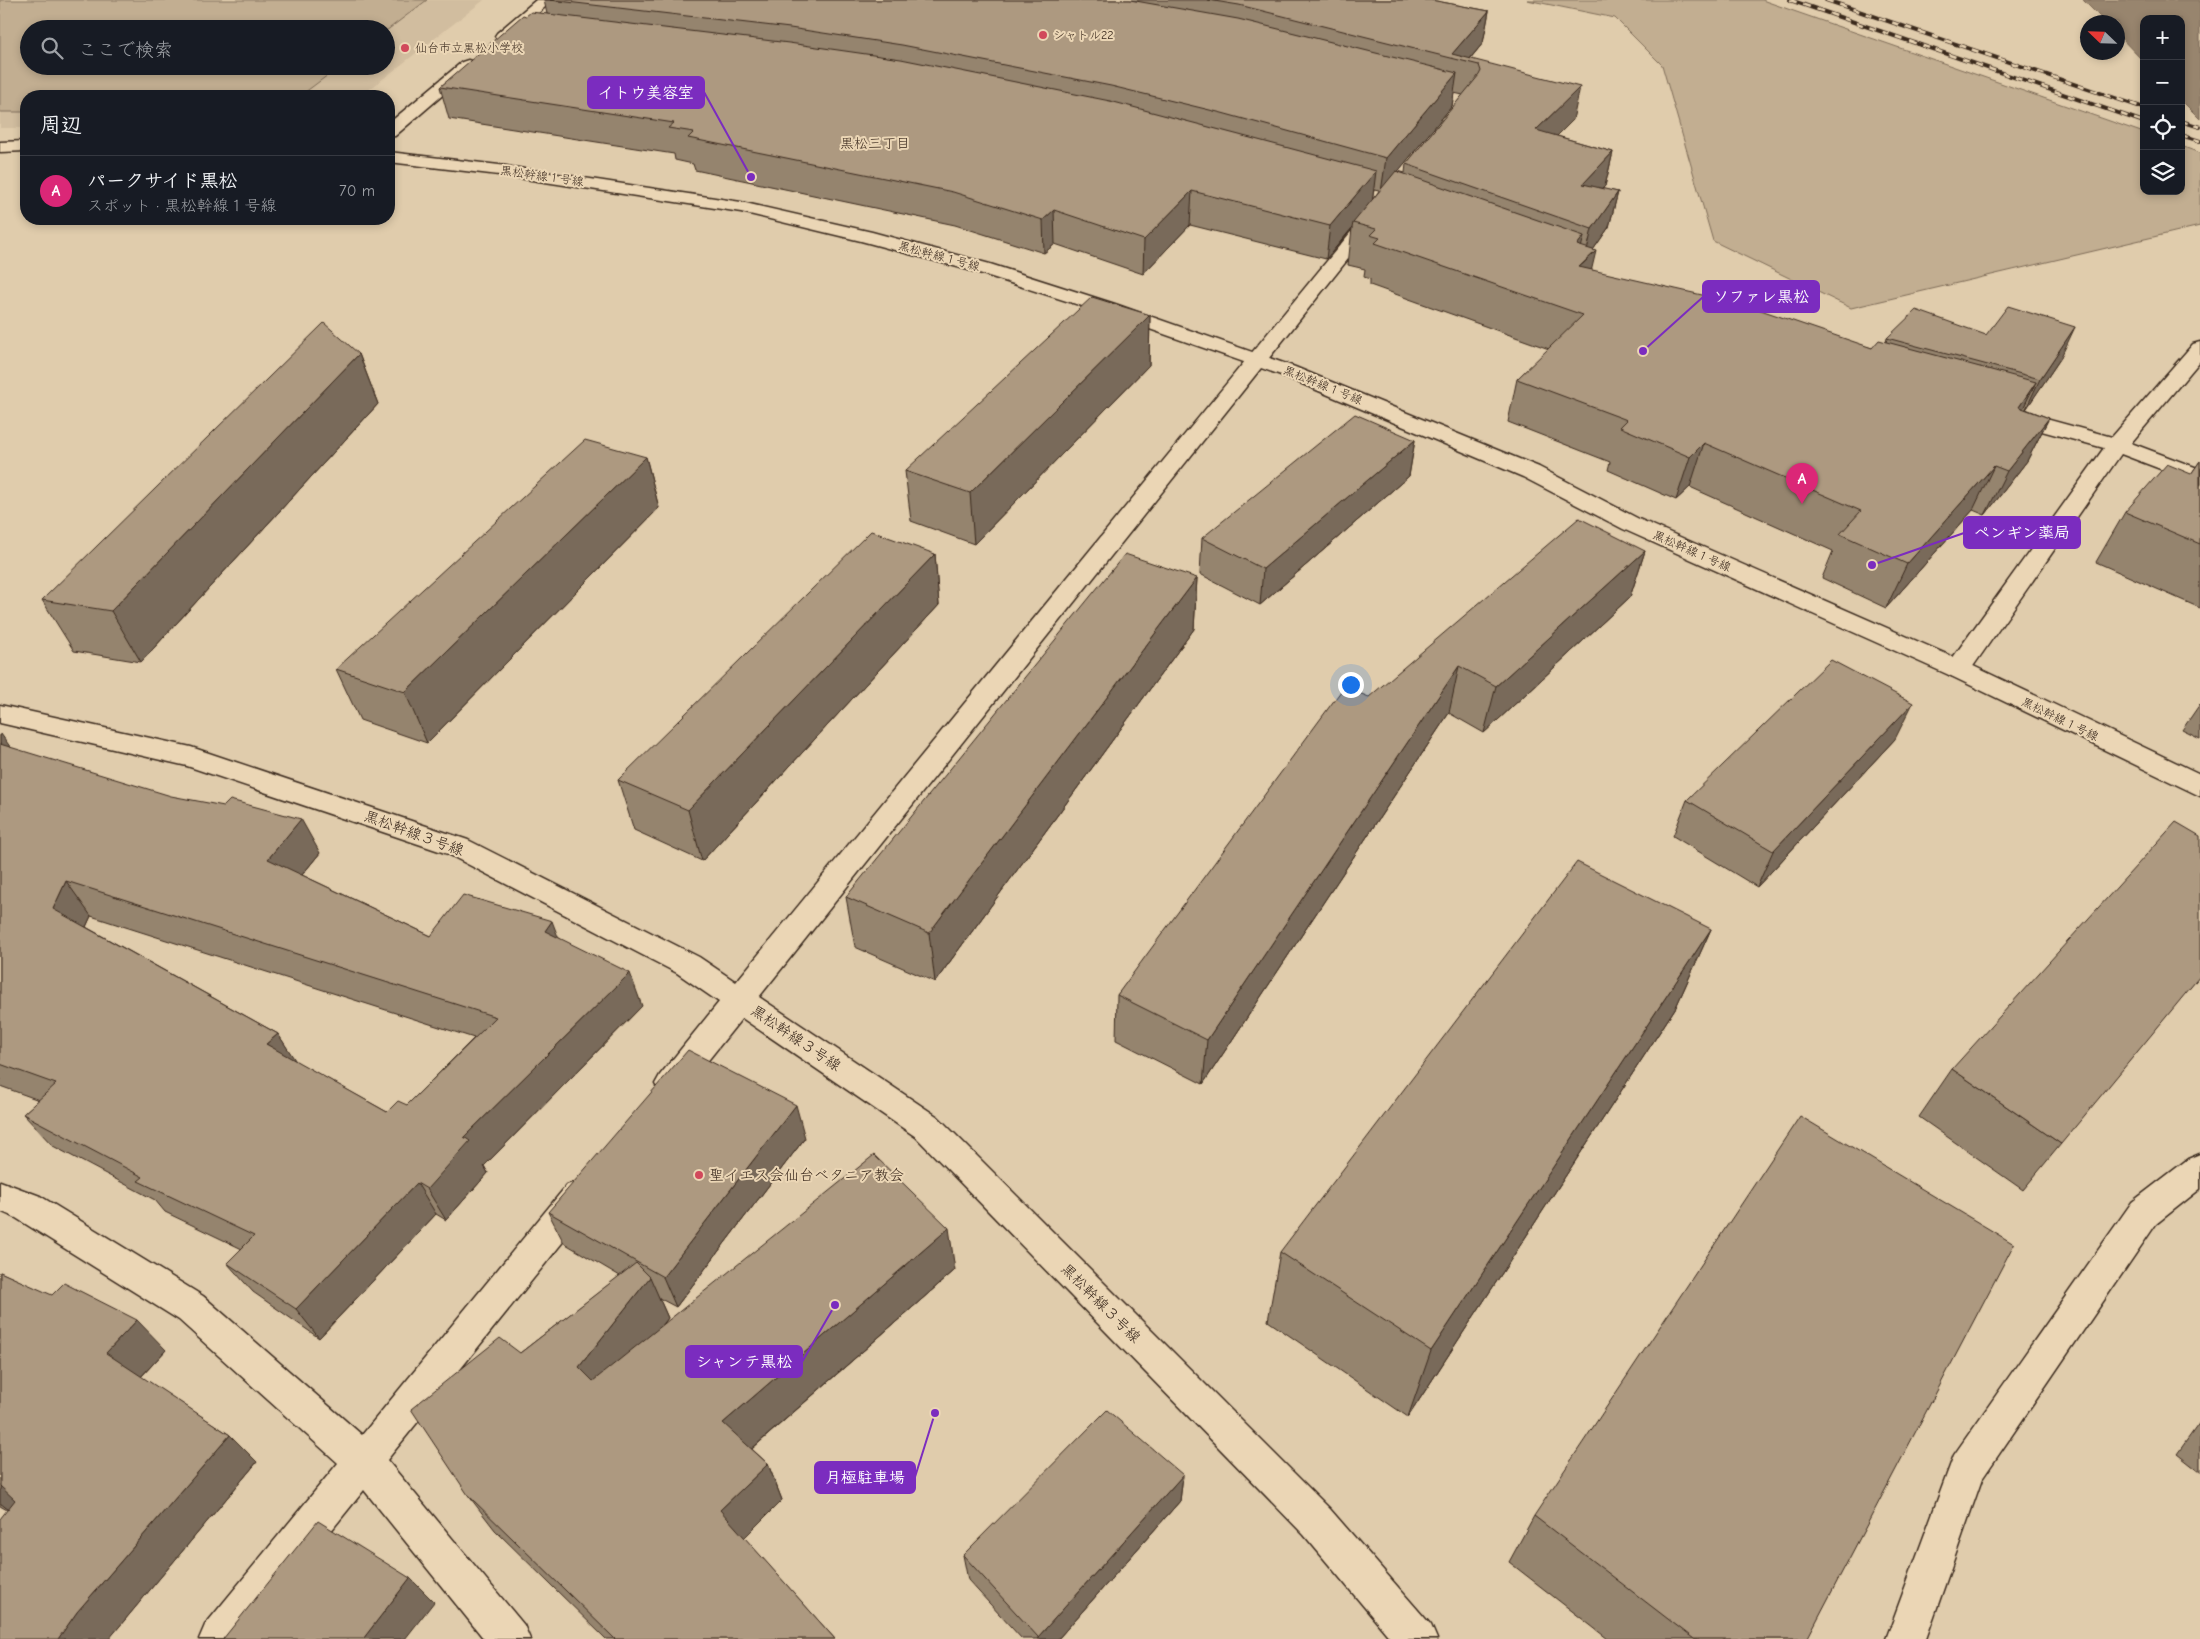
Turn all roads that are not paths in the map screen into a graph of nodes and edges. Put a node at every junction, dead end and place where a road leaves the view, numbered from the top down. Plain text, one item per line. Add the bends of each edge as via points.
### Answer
1 (546, 0) edge
2 (507, 32) junction
3 (527, 34) edge
4 (492, 45) edge
5 (478, 57) edge
6 (395, 127) edge
7 (20, 146) edge
8 (0, 147) edge
9 (395, 158) edge
10 (1392, 194) edge
11 (2200, 348) edge
12 (1256, 360) junction
13 (1986, 408) edge
14 (2117, 445) junction
15 (2200, 477) edge
16 (1958, 669) junction
17 (0, 714) edge
18 (2200, 786) edge
19 (739, 1000) junction
20 (653, 1106) edge
21 (2200, 1169) edge
22 (596, 1175) edge
23 (0, 1196) edge
24 (364, 1461) junction
25 (219, 1639) edge
26 (510, 1639) edge
27 (1417, 1639) edge
28 (1906, 1639) edge

1 - 2 street
2 - 3 street
2 - 4 street
5 - 6 street
7 - 8 street
9 - 12 street, 黒松幹線１号線 via 611,186 769,214 865,236 983,268
10 - 12 street
11 - 14 street
12 - 16 street, 黒松幹線１号線 via 1531,472 1631,524
12 - 19 street
13 - 14 street
14 - 15 street
14 - 16 street
16 - 18 street, 黒松幹線１号線
17 - 19 street, 黒松幹線３号線 via 191,757 458,847 688,965
19 - 20 street
19 - 27 street, 黒松幹線３号線 via 927,1127 1317,1522
21 - 28 street via 2144,1212 1967,1468
22 - 24 street
23 - 24 street via 28,1207 191,1308
24 - 25 street
24 - 26 street

